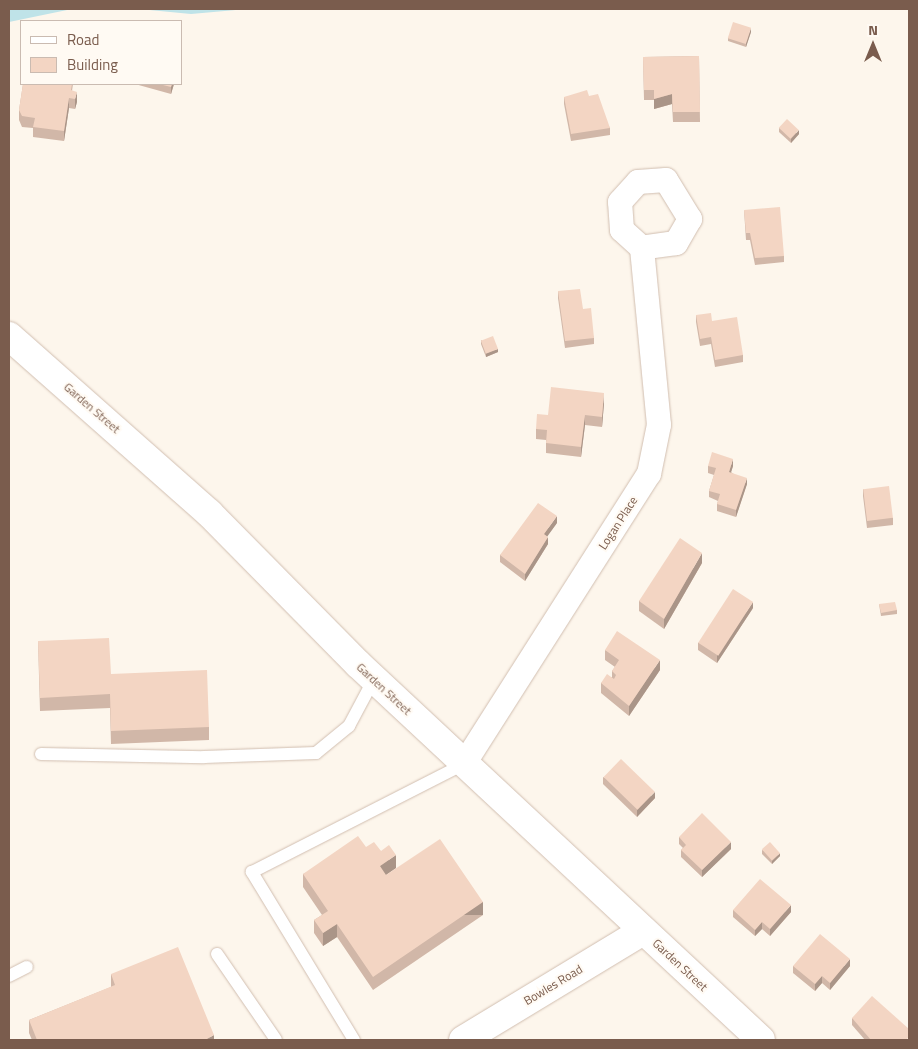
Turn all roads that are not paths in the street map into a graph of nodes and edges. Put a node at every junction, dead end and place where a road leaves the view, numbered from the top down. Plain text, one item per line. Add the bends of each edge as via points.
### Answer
1 (642, 248) dead end
2 (9, 336) edge
3 (374, 680) junction
4 (41, 754) dead end
5 (464, 764) junction
6 (643, 930) junction
7 (217, 954) dead end
8 (27, 967) dead end
9 (9, 976) edge
10 (276, 1040) edge
11 (354, 1040) edge
12 (462, 1040) edge
13 (761, 1040) edge

1 - 5 street, Logan Place via 659,425 650,474
2 - 3 street, Garden Street via 209,513
3 - 4 lane via 349,726 316,753 204,757
3 - 5 street, Garden Street
5 - 6 street, Garden Street
5 - 11 lane via 252,872
6 - 12 street, Bowles Road
6 - 13 street, Garden Street
7 - 10 lane
8 - 9 lane

